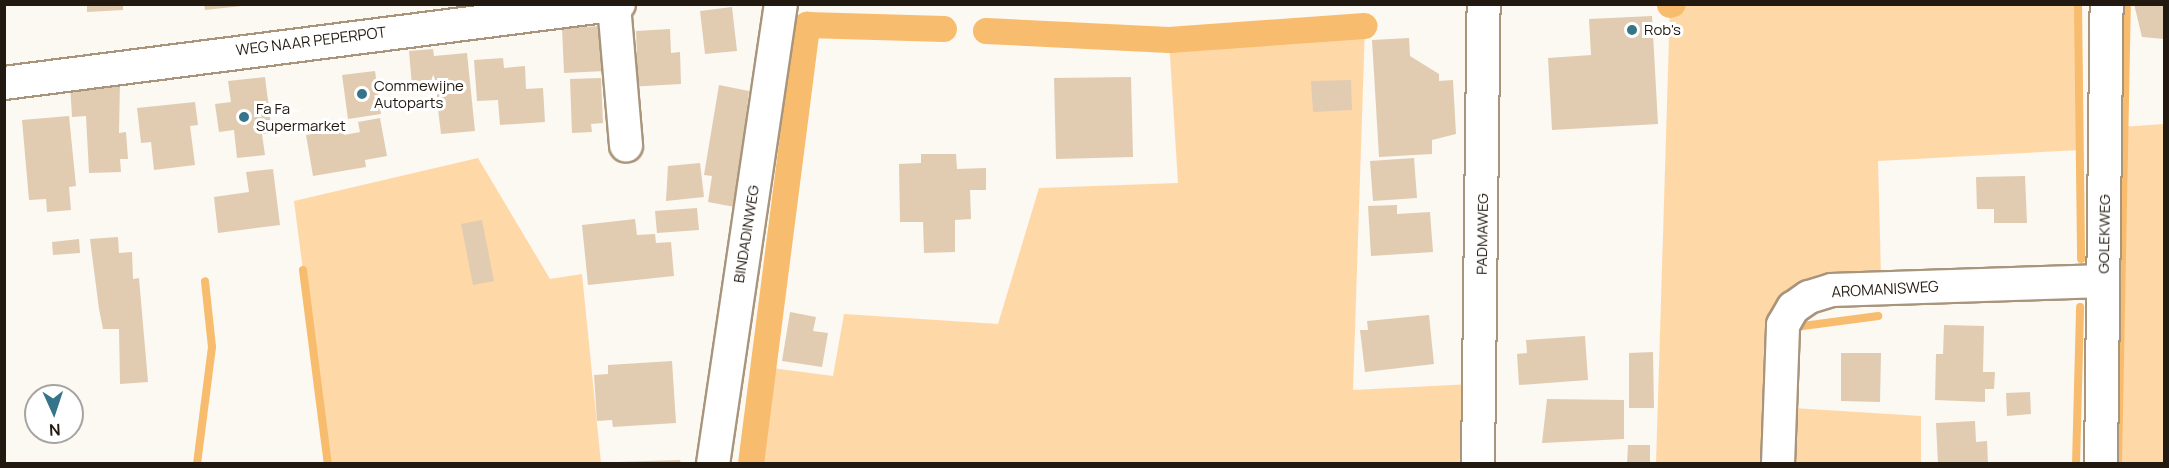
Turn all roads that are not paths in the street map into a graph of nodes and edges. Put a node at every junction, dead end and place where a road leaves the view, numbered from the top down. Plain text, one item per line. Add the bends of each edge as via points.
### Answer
1 (780, 4) edge
2 (1485, 4) edge
3 (2107, 4) edge
4 (610, 5) edge
5 (393, 18) edge
6 (4, 82) edge
7 (626, 145) dead end
8 (2103, 281) junction
9 (713, 464) edge
10 (1478, 464) edge
11 (1778, 464) edge
12 (2101, 464) edge

1 - 9 street, BINDADINWEG
2 - 10 street, PADMAWEG
3 - 8 street, GOLEKWEG
4 - 5 street, WEG NAAR PEPERPOT
4 - 7 street
5 - 6 street, WEG NAAR PEPERPOT
8 - 11 street, AROMANISWEG via 1832,290 1809,297 1783,325
8 - 12 street, GOLEKWEG

